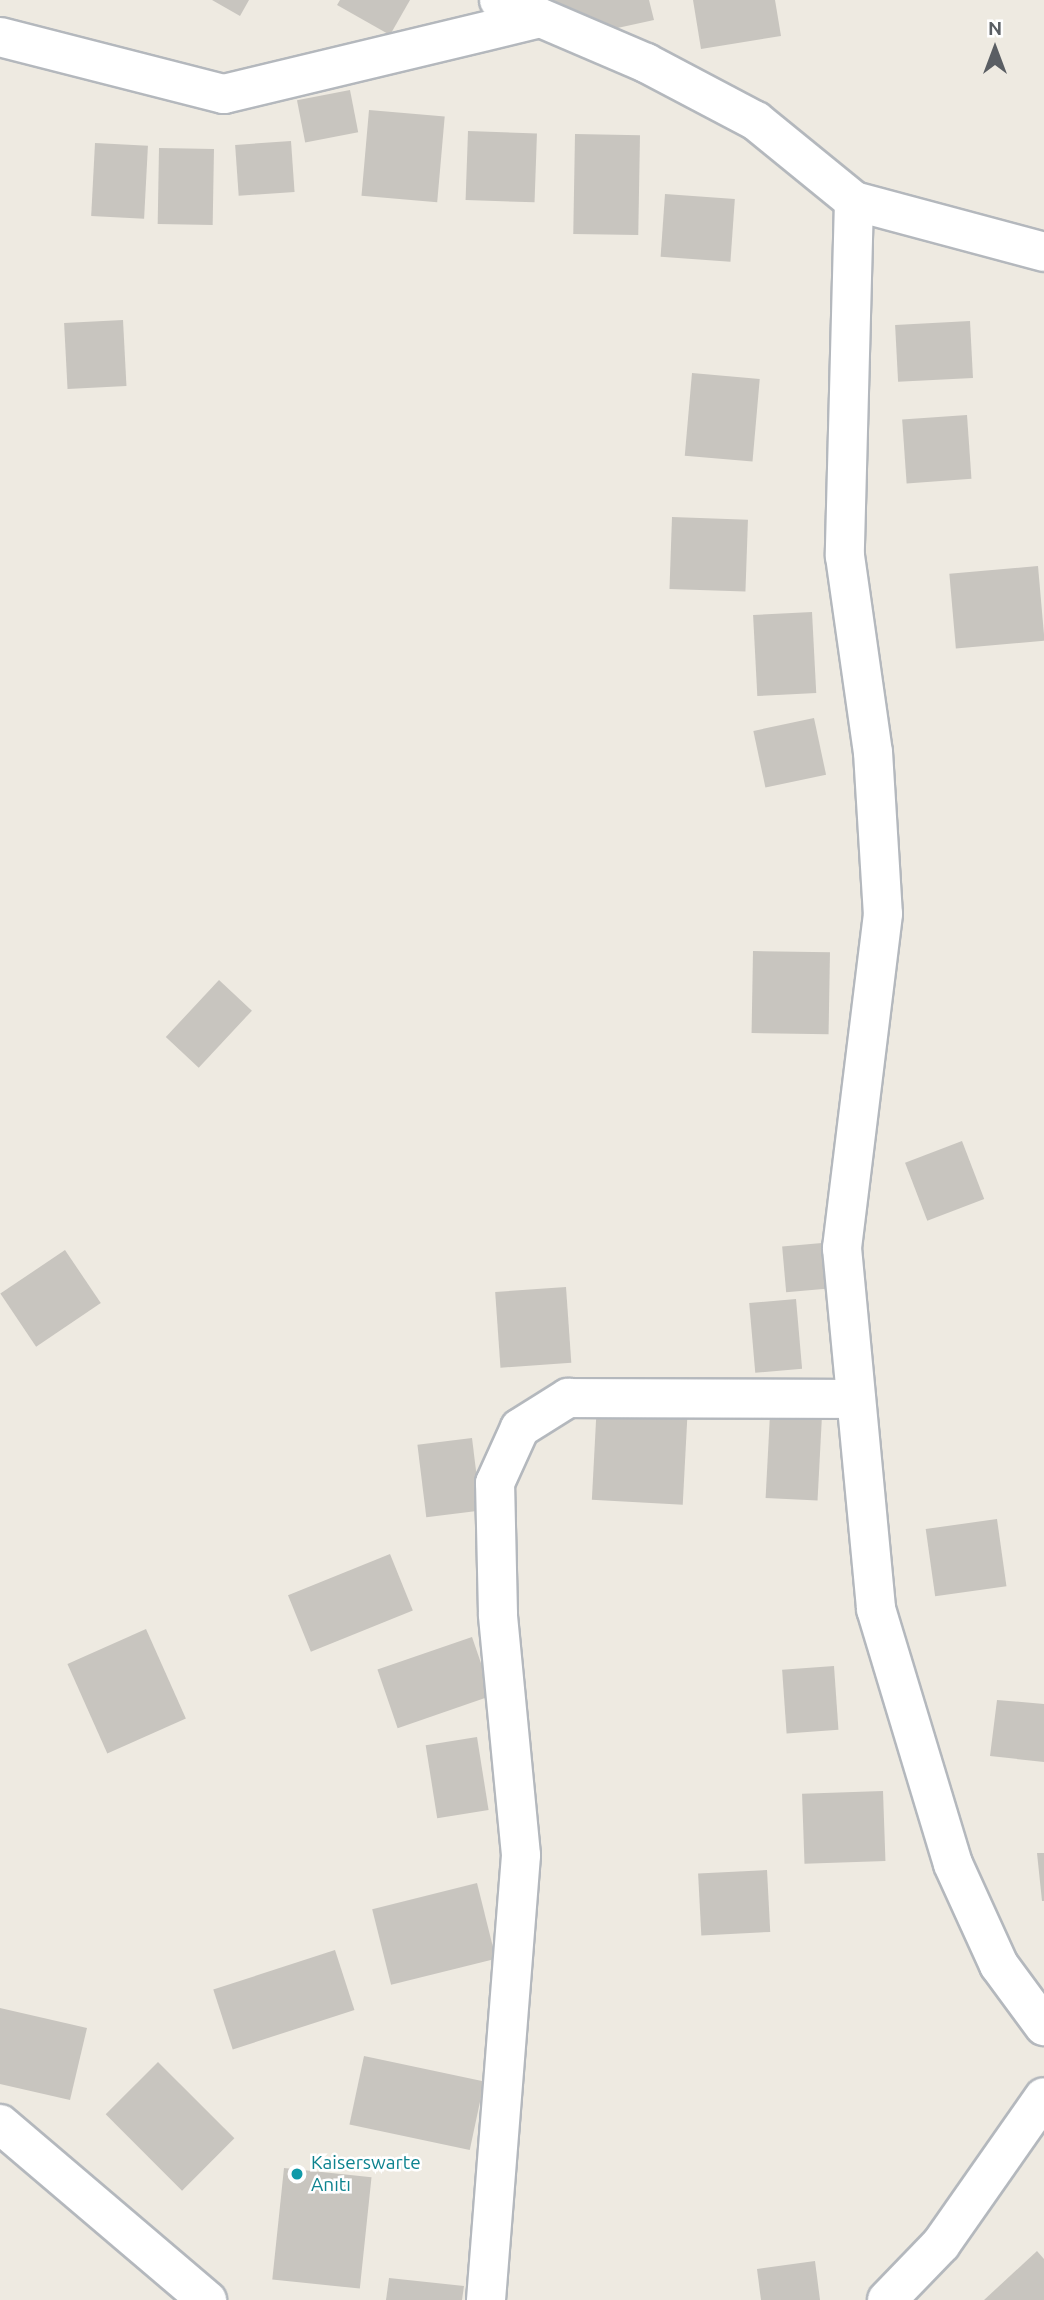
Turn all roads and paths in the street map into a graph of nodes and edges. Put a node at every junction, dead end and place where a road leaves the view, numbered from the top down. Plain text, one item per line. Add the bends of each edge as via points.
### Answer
1 (499, 0) edge
2 (540, 18) junction
3 (0, 37) edge
4 (854, 201) junction
5 (1044, 252) edge
6 (856, 1399) junction
7 (1044, 2025) edge
8 (1044, 2097) edge
9 (0, 2123) edge
10 (207, 2300) edge
11 (486, 2300) edge
12 (887, 2300) edge

1 - 2 street
2 - 3 street via 225,94
2 - 4 street via 646,63 756,121
4 - 5 street
4 - 6 street via 845,556 873,752 883,914 842,1248
6 - 7 street via 880,1623 953,1864 999,1965
6 - 11 street via 568,1398 520,1428 495,1483 498,1614 520,1855
8 - 12 street via 941,2244
9 - 10 street

